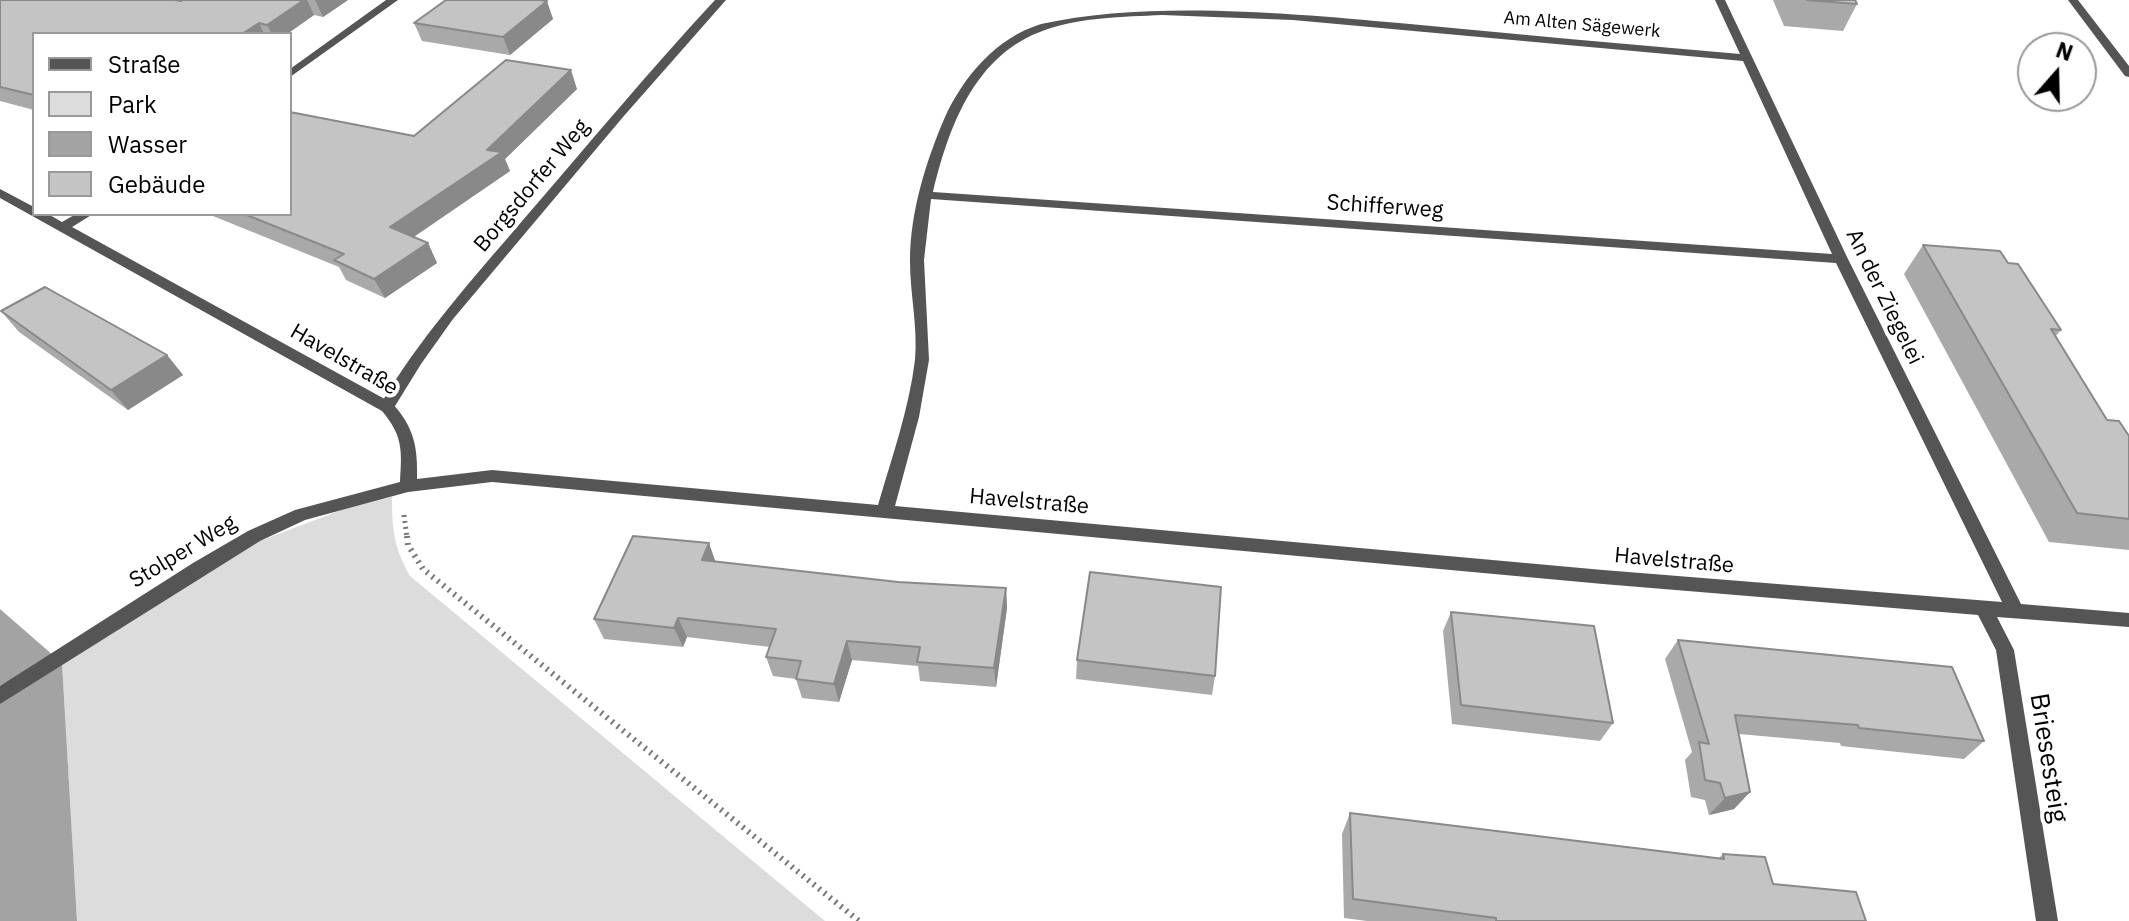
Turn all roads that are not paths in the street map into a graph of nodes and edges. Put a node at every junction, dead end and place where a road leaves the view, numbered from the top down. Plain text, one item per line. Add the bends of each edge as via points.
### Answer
1 (393, 0) edge
2 (721, 0) edge
3 (1720, 0) edge
4 (2073, 0) edge
5 (1745, 58) junction
6 (292, 73) edge
7 (2129, 74) edge
8 (0, 193) edge
9 (927, 195) junction
10 (32, 211) edge
11 (42, 216) edge
12 (82, 216) edge
13 (63, 227) junction
14 (1841, 259) junction
15 (387, 407) junction
16 (408, 486) junction
17 (885, 511) junction
18 (1983, 608) junction
19 (2015, 610) junction
20 (2129, 620) edge
21 (0, 696) edge
22 (2047, 921) edge

1 - 6 street
2 - 15 street, Borgsdorfer Weg via 448,316 407,367
3 - 5 street, An der Ziegelei
4 - 7 street
5 - 9 street, Am Alten Sägewerk via 1225,12 1078,19 1011,41 989,57 968,83 945,131
5 - 14 street, An der Ziegelei
8 - 10 street, Havelstraße
9 - 14 street, Schifferweg
9 - 17 street, Am Alten Sägewerk via 917,258 922,362
11 - 13 street, Havelstraße
12 - 13 street
13 - 15 street, Havelstraße
14 - 19 street, An der Ziegelei
15 - 16 street, Havelstraße via 405,426
16 - 17 street, Havelstraße via 492,476
16 - 21 street, Stolper Weg via 330,505 254,536
17 - 18 street, Havelstraße
18 - 19 street, Havelstraße
18 - 22 street, Briesesteig via 2005,650
19 - 20 street, Havelstraße

